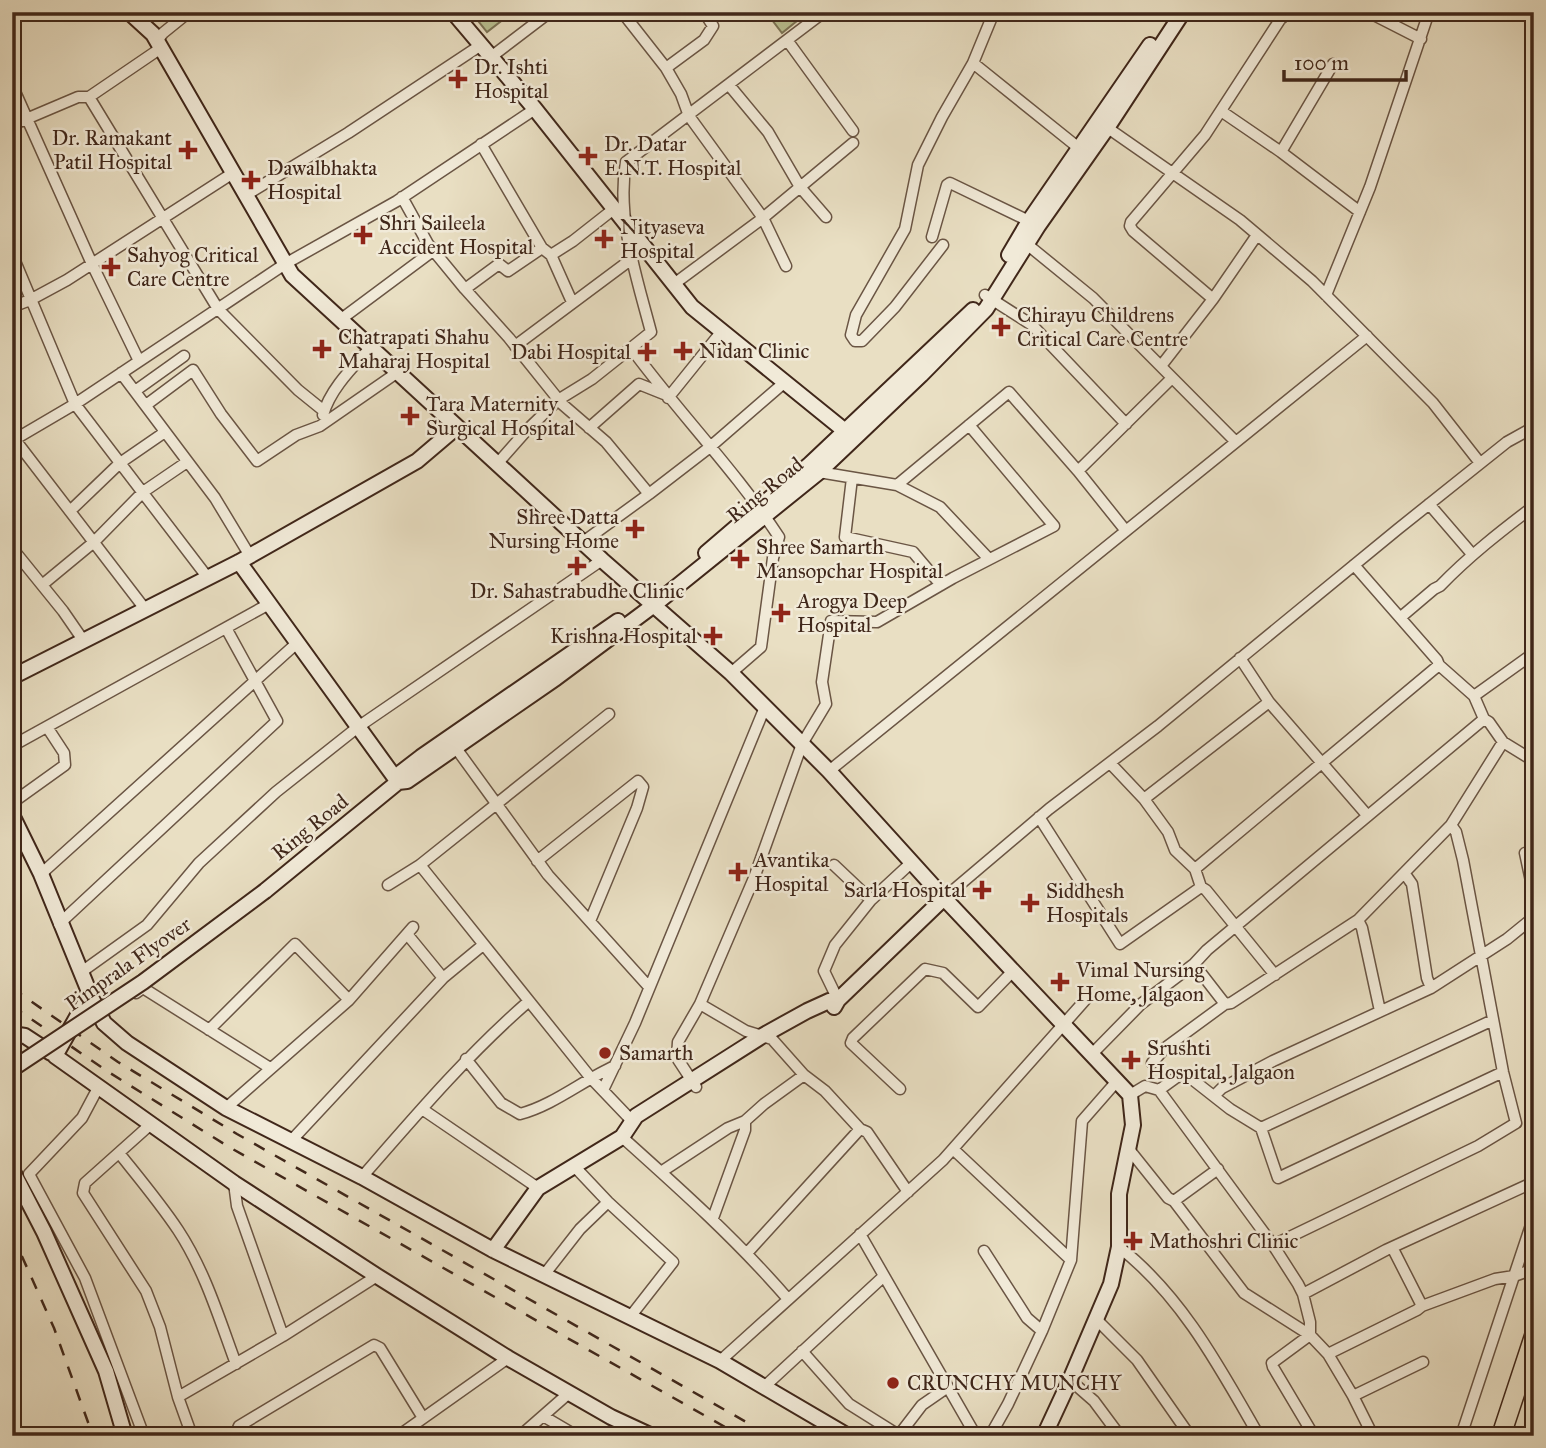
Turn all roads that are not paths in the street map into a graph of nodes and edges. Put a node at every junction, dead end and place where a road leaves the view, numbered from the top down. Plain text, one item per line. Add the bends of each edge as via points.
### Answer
1 (129, 12) edge
2 (189, 12) edge
3 (453, 12) edge
4 (550, 12) edge
5 (622, 12) edge
6 (704, 12) edge
7 (824, 12) edge
8 (994, 12) edge
9 (1172, 12) edge
10 (1183, 12) edge
11 (1269, 12) edge
12 (1368, 12) edge
13 (1429, 12) edge
14 (1283, 15) edge
15 (1421, 39) junction
16 (788, 40) junction
17 (159, 45) junction
18 (486, 51) junction
19 (973, 62) junction
20 (1333, 64) dead end
21 (666, 68) junction
22 (12, 85) edge
23 (730, 85) junction
24 (89, 97) junction
25 (535, 109) junction
26 (1221, 111) junction
27 (689, 116) junction
28 (27, 119) junction
29 (12, 125) edge
30 (1103, 125) junction
31 (853, 131) dead end
32 (853, 143) dead end
33 (481, 144) junction
34 (1080, 149) junction
35 (1281, 152) junction
36 (233, 173) junction
37 (1175, 174) junction
38 (800, 187) junction
39 (246, 195) junction
40 (402, 197) junction
41 (615, 208) junction
42 (1360, 212) junction
43 (826, 217) dead end
44 (763, 218) junction
45 (162, 219) junction
46 (1029, 221) junction
47 (626, 222) junction
48 (1257, 235) junction
49 (932, 237) dead end
50 (1023, 242) junction
51 (943, 245) dead end
52 (433, 250) junction
53 (546, 251) junction
54 (12, 254) edge
55 (633, 258) junction
56 (92, 264) junction
57 (285, 264) junction
58 (786, 266) dead end
59 (674, 284) junction
60 (466, 289) junction
61 (1326, 295) junction
62 (989, 297) junction
63 (1213, 299) junction
64 (30, 300) junction
65 (572, 302) junction
66 (12, 307) edge
67 (218, 309) junction
68 (340, 320) junction
69 (722, 331) junction
70 (1367, 336) junction
71 (515, 346) junction
72 (371, 347) junction
73 (631, 348) junction
74 (184, 356) dead end
75 (139, 361) junction
76 (1161, 366) junction
77 (398, 372) junction
78 (121, 373) junction
79 (1172, 377) junction
80 (785, 382) junction
81 (135, 391) junction
82 (666, 396) junction
83 (558, 400) junction
84 (75, 404) junction
85 (146, 405) junction
86 (324, 411) junction
87 (1126, 424) junction
88 (970, 425) junction
89 (320, 426) junction
90 (457, 427) junction
91 (1534, 427) edge
92 (589, 428) junction
93 (166, 432) junction
94 (849, 434) junction
95 (14, 441) edge
96 (1236, 442) junction
97 (710, 447) junction
98 (187, 462) junction
99 (120, 463) junction
100 (1480, 463) junction
101 (497, 464) junction
102 (815, 468) junction
103 (1077, 471) junction
104 (852, 478) junction
105 (897, 485) junction
106 (143, 492) junction
107 (649, 494) junction
108 (1429, 505) junction
109 (1534, 506) edge
110 (71, 511) junction
111 (762, 512) junction
112 (1126, 531) junction
113 (94, 542) junction
114 (583, 542) junction
115 (12, 548) edge
116 (1472, 554) junction
117 (244, 559) junction
118 (989, 559) junction
119 (602, 560) junction
120 (1354, 565) junction
121 (208, 578) junction
122 (42, 585) junction
123 (941, 585) junction
124 (650, 602) junction
125 (269, 604) junction
126 (145, 609) junction
127 (1401, 617) junction
128 (226, 628) junction
129 (83, 640) junction
130 (297, 643) junction
131 (1534, 653) edge
132 (1240, 658) junction
133 (1439, 665) junction
134 (731, 673) junction
135 (12, 677) edge
136 (256, 680) junction
137 (1474, 696) junction
138 (1269, 702) junction
139 (765, 707) junction
140 (609, 714) dead end
141 (1484, 719) junction
142 (47, 727) junction
143 (358, 727) junction
144 (1503, 742) junction
145 (452, 743) junction
146 (802, 744) junction
147 (12, 746) edge
148 (1534, 761) edge
149 (1110, 763) junction
150 (1322, 763) junction
151 (830, 771) junction
152 (398, 782) junction
153 (1144, 799) junction
154 (12, 803) edge
155 (496, 804) junction
156 (12, 815) edge
157 (1367, 815) junction
158 (1039, 817) junction
159 (1451, 825) junction
160 (1525, 853) dead end
161 (537, 860) junction
162 (912, 862) junction
163 (420, 865) junction
164 (834, 865) dead end
165 (1195, 869) junction
166 (41, 874) junction
167 (1405, 874) junction
168 (388, 885) dead end
169 (1201, 887) junction
170 (265, 891) joint
171 (1534, 895) edge
172 (944, 898) junction
173 (871, 900) junction
174 (1534, 917) edge
175 (1358, 920) junction
176 (590, 921) junction
177 (60, 924) junction
178 (1237, 926) junction
179 (483, 945) junction
180 (1482, 957) junction
181 (1194, 964) junction
182 (1013, 971) junction
183 (80, 973) junction
184 (1275, 975) junction
185 (443, 978) junction
186 (649, 987) junction
187 (1432, 988) junction
188 (90, 994) junction
189 (1087, 998) dead end
190 (349, 1000) junction
191 (838, 1000) junction
192 (529, 1001) junction
193 (700, 1004) junction
194 (1225, 1004) junction
195 (1380, 1011) junction
196 (1493, 1020) junction
197 (1064, 1026) junction
198 (209, 1030) junction
199 (12, 1034) edge
200 (767, 1037) junction
201 (1092, 1054) junction
202 (55, 1056) junction
203 (466, 1059) junction
204 (1152, 1063) dead end
205 (615, 1066) junction
206 (270, 1068) junction
207 (12, 1069) edge
208 (1503, 1072) junction
209 (804, 1076) junction
210 (590, 1077) junction
211 (1117, 1081) junction
212 (694, 1084) junction
213 (99, 1086) junction
214 (900, 1089) dead end
215 (603, 1090) junction
216 (1159, 1090) junction
217 (1130, 1095) junction
218 (1215, 1095) junction
219 (226, 1108) junction
220 (422, 1109) junction
221 (745, 1121) junction
222 (634, 1122) junction
223 (152, 1124) junction
224 (1261, 1128) junction
225 (860, 1129) junction
226 (622, 1137) junction
227 (290, 1142) junction
228 (1128, 1148) junction
229 (953, 1149) junction
230 (118, 1153) junction
231 (574, 1166) junction
232 (1218, 1169) junction
233 (12, 1170) edge
234 (661, 1172) junction
235 (362, 1177) junction
236 (234, 1182) junction
237 (1534, 1182) edge
238 (538, 1188) junction
239 (908, 1192) junction
240 (1174, 1201) junction
241 (608, 1202) junction
242 (1534, 1216) edge
243 (713, 1218) junction
244 (860, 1234) junction
245 (1273, 1245) junction
246 (1119, 1247) junction
247 (1393, 1249) junction
248 (493, 1250) junction
249 (984, 1251) dead end
250 (748, 1252) junction
251 (1070, 1260) junction
252 (1534, 1269) edge
253 (544, 1275) junction
254 (377, 1276) junction
255 (884, 1276) junction
256 (1514, 1276) junction
257 (1303, 1294) junction
258 (788, 1299) junction
259 (1422, 1306) junction
260 (630, 1317) junction
261 (1096, 1319) junction
262 (1042, 1331) junction
263 (1310, 1335) junction
264 (284, 1336) junction
265 (1534, 1336) edge
266 (802, 1351) junction
267 (1328, 1354) junction
268 (508, 1358) junction
269 (720, 1361) junction
270 (1423, 1362) dead end
271 (236, 1364) junction
272 (1534, 1368) edge
273 (1070, 1380) junction
274 (764, 1387) junction
275 (948, 1387) junction
276 (569, 1394) junction
277 (1353, 1396) junction
278 (178, 1397) junction
279 (543, 1416) junction
280 (423, 1418) junction
281 (900, 1435) edge
282 (125, 1436) edge
283 (144, 1436) edge
284 (192, 1436) edge
285 (235, 1436) edge
286 (398, 1436) edge
287 (520, 1436) edge
288 (577, 1436) edge
289 (652, 1436) edge
290 (848, 1436) edge
291 (976, 1436) edge
292 (990, 1436) edge
293 (1044, 1436) edge
294 (1121, 1436) edge
295 (1190, 1436) edge
296 (1259, 1436) edge
297 (1314, 1436) edge
298 (1373, 1436) edge
299 (1461, 1436) edge
300 (1501, 1436) edge
301 (1511, 1436) edge

1 - 17 main road
2 - 17 street via 163,33
3 - 18 main road
4 - 18 street
5 - 21 street
6 - 21 street via 713,26 704,40
7 - 16 street
8 - 19 street
9 - 30 main road
10 - 30 main road, Ring Road
11 - 14 street
12 - 15 street
13 - 15 street
14 - 26 street
15 - 42 street
16 - 23 street
16 - 31 street
17 - 24 street
17 - 36 main road
18 - 25 main road
18 - 39 street
19 - 34 street
19 - 51 street via 918,165 905,229 856,315 851,335 855,341 862,341 895,307
20 - 35 street
21 - 27 street
22 - 28 street
23 - 27 street
23 - 38 street via 768,132
24 - 28 street via 78,97
24 - 45 street
25 - 33 street
25 - 41 main road
26 - 35 street
26 - 37 street
27 - 44 street
27 - 47 street via 626,162 622,183
28 - 29 street
28 - 56 street
30 - 34 main road
30 - 37 street
30 - 50 main road, Ring Road
32 - 38 street
33 - 40 street
33 - 53 street
34 - 46 main road
35 - 42 street
36 - 39 main road
36 - 45 street
37 - 48 street
37 - 63 street via 1130,226
38 - 43 street
38 - 44 street
39 - 57 main road
40 - 52 street
40 - 57 street
41 - 47 main road
41 - 53 street via 573,241
42 - 61 street
44 - 58 street
44 - 59 street
45 - 56 street
45 - 67 street
46 - 49 street via 950,183
46 - 50 main road
47 - 55 street
47 - 59 main road
48 - 61 street
48 - 63 street
50 - 62 main road, Ring Road
50 - 76 street via 1093,298
52 - 60 street
52 - 68 street
53 - 60 street via 508,271 499,264
53 - 65 street
54 - 64 street
55 - 65 street
55 - 73 street via 651,332
56 - 64 street
56 - 75 street
57 - 67 street
57 - 68 main road
59 - 69 main road via 692,307
60 - 71 street
61 - 70 street
62 - 87 street via 1032,326
62 - 94 main road, Ring Road via 986,309 921,375
63 - 76 street
64 - 66 street
64 - 84 street
65 - 71 street
67 - 75 street
67 - 86 street
68 - 72 main road
69 - 80 main road
69 - 82 street
70 - 96 street
70 - 100 street via 1433,402
71 - 83 street
72 - 77 main road
72 - 86 street
73 - 82 street
73 - 83 street
74 - 81 street
75 - 78 street
76 - 79 street
77 - 89 street
77 - 90 main road
78 - 81 street
78 - 84 street
79 - 87 street
79 - 96 street
80 - 94 main road
80 - 97 street
81 - 85 street
82 - 92 street via 639,384
82 - 97 street
83 - 92 street
83 - 101 street
84 - 95 street
84 - 99 street
85 - 89 street via 193,370 257,461 296,435
85 - 93 street
86 - 89 street
87 - 103 street
88 - 103 street via 1009,392
88 - 105 street
88 - 118 street via 1054,526
90 - 101 main road
90 - 117 main road via 417,461
91 - 100 street
92 - 107 street
93 - 98 street
93 - 99 street
94 - 102 main road, Ring Road
95 - 110 street
96 - 112 street
97 - 107 street
97 - 111 street
98 - 106 street
98 - 117 street via 230,520
99 - 106 street
99 - 110 street
100 - 108 street
101 - 114 main road
102 - 104 street
102 - 111 main road, Ring Road
103 - 112 street
104 - 105 street
104 - 123 street via 845,537 913,551
105 - 118 street via 940,507
106 - 113 street
106 - 121 street
107 - 114 street
108 - 116 street
108 - 120 street
109 - 116 street
110 - 113 street
111 - 124 main road, Ring Road
111 - 134 street via 779,537 761,647
112 - 151 street
113 - 122 street
113 - 126 street
114 - 119 main road
115 - 122 street
116 - 127 street
117 - 121 main road
117 - 125 main road
118 - 123 street
119 - 124 main road
119 - 143 street
120 - 127 street
120 - 132 street
121 - 126 main road
122 - 129 street
123 - 146 street via 877,622 831,621 822,682 826,704
124 - 134 main road
124 - 145 main road, Ring Road via 556,678
125 - 128 street
125 - 130 main road
126 - 129 main road
127 - 133 street
128 - 136 street
128 - 142 street
129 - 135 main road
130 - 136 street
130 - 143 main road
131 - 137 street
132 - 138 street
132 - 149 street
133 - 137 street
133 - 150 street
134 - 139 main road
136 - 166 street
136 - 177 street via 278,721
137 - 141 street
138 - 150 street
138 - 153 street
139 - 146 main road
139 - 186 street
140 - 155 street
141 - 144 street
141 - 157 street
142 - 147 street
142 - 154 street via 64,753 65,765
143 - 152 main road
143 - 183 street via 276,792 199,863 147,925
144 - 148 street
144 - 159 street
145 - 152 main road, Ring Road via 407,781
145 - 155 street
146 - 151 main road
146 - 193 street via 754,878
149 - 153 street
149 - 158 street
150 - 157 street
150 - 165 street
151 - 162 main road
152 - 170 main road, Ring Road
153 - 165 street via 1175,850
155 - 161 street
155 - 163 street
156 - 166 main road
157 - 178 street
158 - 169 street via 1120,944
158 - 172 street
159 - 167 street
159 - 180 street via 1463,860
160 - 171 street
161 - 176 street
161 - 176 street via 638,781 643,787 637,808
162 - 172 main road
162 - 173 street
163 - 168 street
163 - 179 street
164 - 173 street
165 - 169 street
166 - 177 main road
167 - 175 street
167 - 187 street via 1412,884
169 - 178 street
170 - 207 main road, Pimprala Flyover, bridge via 143,982
172 - 182 main road
172 - 191 main road
173 - 191 street via 835,945 824,971
174 - 180 street
175 - 184 street
175 - 195 street
176 - 186 street
177 - 183 main road
178 - 181 street
178 - 184 street
179 - 185 street
179 - 192 street
180 - 187 street
180 - 196 street
181 - 194 street
181 - 201 street via 1141,1004
182 - 197 main road
182 - 214 street via 978,1007 943,973 925,969 853,1038 851,1043
183 - 188 main road
184 - 194 street
185 - 190 street via 410,931
185 - 227 street
186 - 205 street
187 - 195 street
188 - 198 street via 122,1002 144,988
188 - 202 main road
188 - 219 main road via 104,1023 127,1043
189 - 197 street
190 - 198 street via 295,944
190 - 206 street
191 - 200 main road via 833,1009
192 - 203 street
192 - 210 street
193 - 200 street via 746,1031
193 - 212 street via 677,1050 677,1058
194 - 204 street
195 - 218 street via 1273,1061
196 - 208 street
196 - 224 street
197 - 201 main road
197 - 229 street
198 - 206 street
199 - 202 main road via 24,1036
200 - 209 street
200 - 212 main road
201 - 211 main road
202 - 213 main road
203 - 210 street via 501,1103 520,1114
203 - 220 street
205 - 210 street
205 - 215 street
206 - 219 street
208 - 224 street via 1283,1177 1278,1178
208 - 245 street via 1516,1123 1478,1146
209 - 221 street
209 - 225 street via 825,1091
210 - 215 street
211 - 217 main road
211 - 251 street via 1082,1121
212 - 222 main road
213 - 223 main road
213 - 283 street via 82,1118 29,1174 85,1278
215 - 222 street
216 - 217 street via 1145,1086
216 - 218 street via 1177,1077 1188,1076
216 - 232 street
217 - 228 main road via 1133,1125
218 - 224 street
219 - 227 main road
220 - 235 street
220 - 238 street
221 - 234 street
221 - 243 street
222 - 226 main road
223 - 230 street
223 - 236 main road
225 - 239 street via 867,1132
225 - 250 street
226 - 231 main road
226 - 234 street
227 - 235 main road
228 - 240 street
228 - 246 main road via 1119,1194
229 - 239 street
229 - 251 street
230 - 271 street via 184,1240 209,1289
230 - 278 street via 85,1183 83,1194 146,1291
231 - 238 main road
231 - 241 street
232 - 240 street
232 - 245 street
233 - 282 main road via 106,1371
234 - 243 street
235 - 248 main road
236 - 254 main road
236 - 264 street via 237,1206
237 - 247 street
238 - 248 main road
239 - 244 street
240 - 263 street via 1244,1293
241 - 253 street
241 - 260 street via 673,1262
242 - 256 street
243 - 250 street
244 - 255 street
244 - 258 street
245 - 257 street
246 - 261 main road via 1111,1284
246 - 296 street via 1189,1321
247 - 257 street
247 - 259 street
248 - 253 main road
249 - 262 street via 1027,1318
250 - 258 street
251 - 262 street
252 - 256 street
253 - 260 main road
254 - 264 street
254 - 268 main road
255 - 266 street
255 - 275 street
256 - 259 street
256 - 299 street
257 - 263 street
258 - 269 street
259 - 267 street
260 - 269 main road
261 - 273 main road
261 - 295 street via 1137,1360
262 - 292 street
263 - 267 street
263 - 297 street via 1272,1363
264 - 271 street
265 - 300 highway
266 - 274 street
266 - 281 street via 849,1404
267 - 277 street
268 - 276 main road
268 - 280 street
269 - 274 main road
270 - 277 street
271 - 278 street
272 - 301 highway
273 - 293 main road
273 - 294 street via 1094,1401
274 - 290 main road
275 - 281 street via 922,1405
275 - 291 street
276 - 279 street
276 - 289 main road
277 - 298 street
278 - 284 street
279 - 287 street
279 - 288 street
280 - 285 street via 374,1345 239,1426
280 - 286 street

